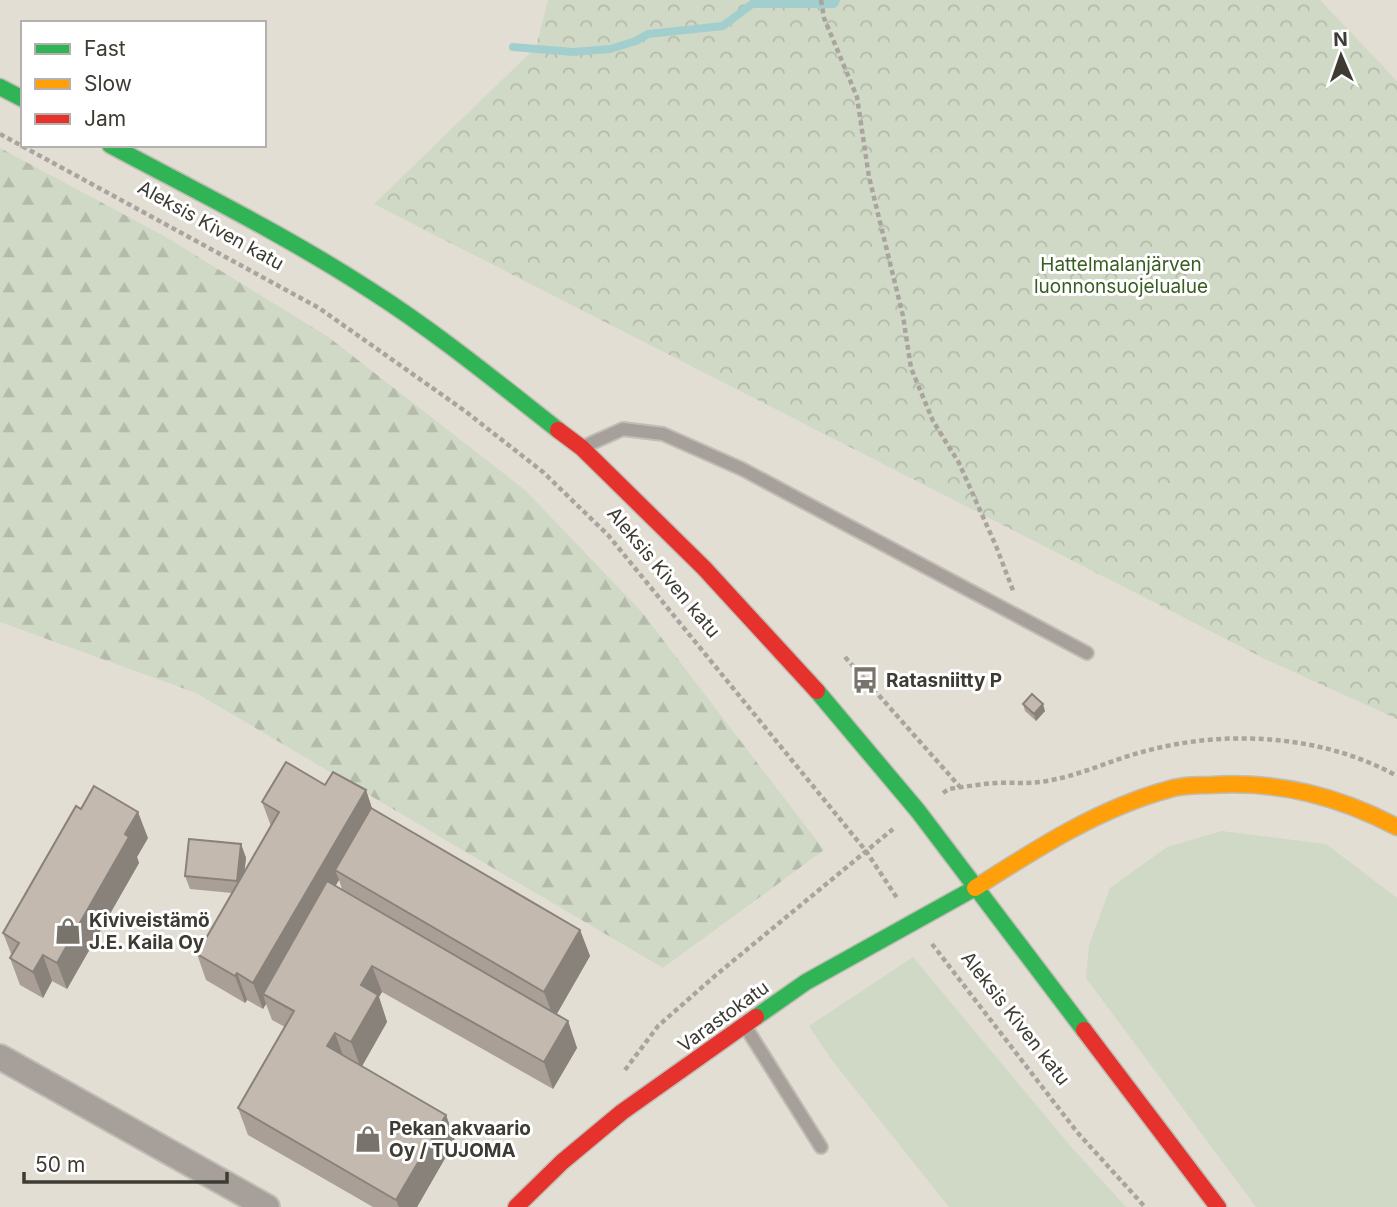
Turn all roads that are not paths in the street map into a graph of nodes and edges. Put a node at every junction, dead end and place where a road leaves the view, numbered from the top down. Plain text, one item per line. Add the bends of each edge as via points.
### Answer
1 (0, 87) edge
2 (21, 98) edge
3 (114, 147) edge
4 (582, 448) junction
5 (1087, 653) dead end
6 (1397, 827) edge
7 (975, 888) junction
8 (746, 1026) junction
9 (0, 1057) edge
10 (821, 1147) dead end
11 (267, 1207) edge
12 (516, 1207) edge
13 (1218, 1207) edge

1 - 2 main road
3 - 4 main road, Aleksis Kiven katu via 372,290
4 - 5 lane via 623,429 663,434 742,469
4 - 7 main road, Aleksis Kiven katu via 704,568 823,698 918,811
6 - 7 main road, Varastokatu via 1368,810 1294,787 1237,782 1172,789 1119,807 1032,850
7 - 8 main road, Varastokatu via 806,982
7 - 13 main road, Aleksis Kiven katu
8 - 10 lane
8 - 12 main road, Varastokatu via 622,1112
9 - 11 street

